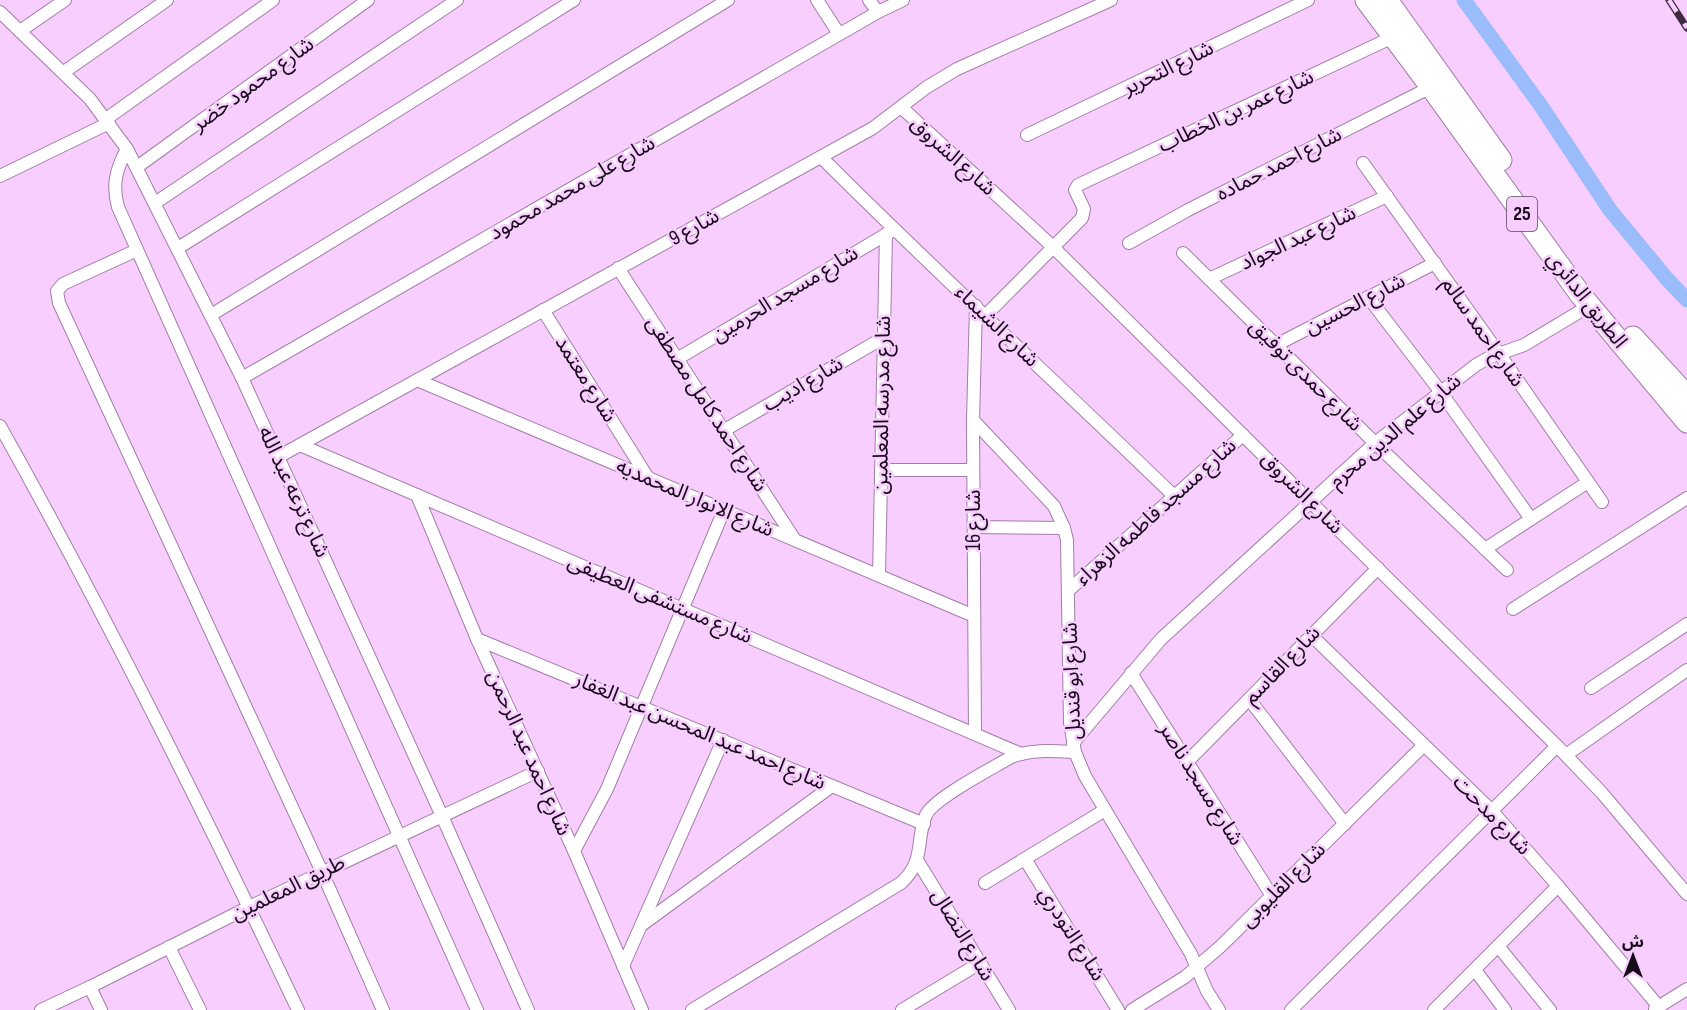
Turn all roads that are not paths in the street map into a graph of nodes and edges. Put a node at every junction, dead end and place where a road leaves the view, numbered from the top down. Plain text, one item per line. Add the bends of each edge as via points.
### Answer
1 (65, 0) edge
2 (167, 0) edge
3 (273, 0) edge
4 (368, 0) edge
5 (457, 0) edge
6 (574, 0) edge
7 (728, 0) edge
8 (817, 0) edge
9 (869, 0) edge
10 (903, 0) edge
11 (1111, 0) edge
12 (1308, 0) edge
13 (1366, 0) edge
14 (1387, 0) edge
15 (0, 12) edge
16 (878, 12) junction
17 (20, 31) junction
18 (839, 34) junction
19 (1393, 36) junction
20 (64, 72) junction
21 (1431, 87) junction
22 (902, 108) junction
23 (108, 121) junction
24 (1027, 135) dead end
25 (127, 148) junction
26 (821, 157) junction
27 (1363, 163) dead end
28 (137, 168) junction
29 (0, 176) edge
30 (1387, 196) junction
31 (155, 203) junction
32 (889, 232) junction
33 (1129, 243) dead end
34 (1053, 247) junction
35 (178, 248) junction
36 (137, 250) junction
37 (1183, 254) dead end
38 (1435, 263) junction
39 (618, 268) junction
40 (1209, 279) junction
41 (1368, 297) junction
42 (1589, 306) junction
43 (543, 310) junction
44 (981, 311) junction
45 (211, 315) junction
46 (883, 338) junction
47 (1276, 345) junction
48 (1500, 355) junction
49 (677, 359) junction
50 (242, 378) junction
51 (417, 380) junction
52 (1440, 391) junction
53 (1687, 396) edge
54 (973, 420) junction
55 (1687, 422) edge
56 (0, 426) edge
57 (723, 431) junction
58 (1243, 435) junction
59 (1375, 443) junction
60 (300, 445) junction
61 (278, 457) junction
62 (881, 470) junction
63 (973, 470) junction
64 (648, 478) junction
65 (1588, 482) junction
66 (417, 495) junction
67 (1173, 495) junction
68 (1687, 498) edge
69 (1311, 502) junction
70 (1602, 502) dead end
71 (724, 510) junction
72 (1531, 519) junction
73 (974, 527) junction
74 (1064, 528) junction
75 (795, 540) junction
76 (1485, 549) junction
77 (1378, 568) junction
78 (1507, 570) dead end
79 (879, 575) junction
80 (1069, 590) junction
81 (682, 609) junction
82 (1513, 609) dead end
83 (974, 615) junction
84 (1687, 624) edge
85 (1311, 635) junction
86 (477, 639) junction
87 (1687, 670) edge
88 (1131, 673) junction
89 (1591, 688) dead end
90 (1249, 699) junction
91 (642, 707) junction
92 (975, 734) junction
93 (723, 740) junction
94 (1423, 746) junction
95 (1074, 748) junction
96 (1562, 751) junction
97 (1021, 753) junction
98 (1187, 762) junction
99 (538, 771) junction
100 (832, 786) junction
101 (1105, 810) junction
102 (1492, 811) junction
103 (442, 816) junction
104 (924, 824) junction
105 (1344, 824) junction
106 (399, 835) junction
107 (574, 851) junction
108 (1025, 859) junction
109 (918, 860) junction
110 (322, 872) junction
111 (985, 883) dead end
112 (1558, 886) junction
113 (1687, 894) edge
114 (1272, 896) junction
115 (249, 907) junction
116 (642, 925) junction
117 (1498, 946) junction
118 (169, 947) junction
119 (980, 963) junction
120 (623, 966) junction
121 (1197, 967) junction
122 (1475, 969) junction
123 (90, 987) junction
124 (1687, 989) edge
125 (1657, 1008) edge
126 (904, 1009) edge
127 (41, 1010) edge
128 (101, 1010) edge
129 (200, 1010) edge
130 (298, 1010) edge
131 (383, 1010) edge
132 (477, 1010) edge
133 (528, 1010) edge
134 (642, 1010) edge
135 (692, 1010) edge
136 (1009, 1010) edge
137 (1118, 1010) edge
138 (1132, 1010) edge
139 (1219, 1010) edge
140 (1291, 1010) edge
141 (1434, 1010) edge
142 (1505, 1010) edge
143 (1550, 1010) edge

1 - 17 street
2 - 20 street
3 - 23 street
4 - 28 street, شارع محمود خضر
5 - 31 street
6 - 35 street
7 - 45 street
8 - 18 street
9 - 16 street
10 - 16 street, شارع على محمد محمود
11 - 22 street, شارع 9 via 957,69
12 - 24 street, شارع التحرير
13 - 19 highway, الطريق الدائري / 25
14 - 53 highway, الطريق الدائري / 25 via 1598,294
15 - 17 street, شارع ترعه عبد الله
16 - 18 street, شارع على محمد محمود
17 - 20 street, شارع ترعه عبد الله
18 - 50 street, شارع على محمد محمود
19 - 21 highway, الطريق الدائري / 25
19 - 34 street, شارع عمر بن الخطاب via 1078,185 1075,190 1084,214
20 - 23 street, شارع ترعه عبد الله
21 - 33 street, شارع احمد حماده
21 - 42 highway, الطريق الدائري / 25
22 - 26 street, شارع 9
22 - 34 street, شارع الشروق
23 - 25 street, شارع ترعه عبد الله
23 - 29 street
25 - 28 street, شارع ترعه عبد الله
25 - 36 street via 118,166 114,194
26 - 32 street, شارع الشيماء
26 - 39 street, شارع 9
27 - 30 street, شارع احمد سالم
28 - 31 street, شارع ترعه عبد الله
30 - 38 street, شارع احمد سالم
30 - 40 street, شارع عبد الجواد
31 - 35 street, شارع ترعه عبد الله
32 - 44 street, شارع الشيماء
32 - 46 street, شارع مدرسه المعلمين
32 - 49 street, شارع مسجد الحرمين
34 - 44 street
34 - 58 street, شارع الشروق
35 - 45 street, شارع ترعه عبد الله
36 - 106 street
36 - 110 street via 63,284 57,291 59,303
37 - 40 street, شارع حمدى توفيق
38 - 41 street, شارع الحسين
38 - 48 street, شارع احمد سالم
39 - 43 street, شارع 9
39 - 49 street, شارع احمد كامل مصطفى
40 - 47 street, شارع حمدى توفيق
41 - 47 street, شارع الحسين
41 - 52 street
42 - 48 street, شارع علم الدين محرم
42 - 55 highway, الطريق الدائري / 25
43 - 51 street, شارع 9
43 - 64 street, شارع معتمد
44 - 54 street, شارع 16
44 - 67 street, شارع الشيماء
45 - 50 street, شارع ترعه عبد الله
46 - 57 street, شارع اديب
46 - 62 street, شارع مدرسه المعلمين
47 - 59 street, شارع حمدى توفيق
48 - 52 street, شارع علم الدين محرم via 1483,361
48 - 65 street, شارع احمد سالم
49 - 57 street, شارع احمد كامل مصطفى
50 - 61 street, شارع ترعه عبد الله
51 - 60 street, شارع 9
51 - 64 street, شارع الانوار المحمديه
52 - 59 street, شارع علم الدين محرم
52 - 72 street
54 - 63 street, شارع 16
54 - 74 street, شارع ابو قنديل via 1054,506
56 - 115 street via 137,681
57 - 75 street, شارع احمد كامل مصطفى
58 - 67 street, شارع مسجد فاطمه الزهراء
58 - 69 street, شارع الشروق
59 - 69 street, شارع علم الدين محرم
59 - 76 street, شارع حمدى توفيق
60 - 61 street, شارع 9
60 - 66 street, شارع مستشفى العطيفى
61 - 103 street, شارع ترعه عبد الله
62 - 63 street
62 - 79 street, شارع مدرسه المعلمين
63 - 73 street, شارع 16
64 - 71 street, شارع الانوار المحمديه
65 - 70 street, شارع احمد سالم
65 - 72 street
66 - 81 street, شارع مستشفى العطيفى
66 - 86 street, شارع احمد عبد الرحمن
67 - 80 street, شارع مسجد فاطمه الزهراء
68 - 82 street
69 - 77 street, شارع الشروق
69 - 88 street, شارع علم الدين محرم via 1161,639
71 - 75 street, شارع الانوار المحمديه
71 - 81 street
72 - 76 street
73 - 74 street
73 - 83 street, شارع 16
74 - 80 street, شارع ابو قنديل
75 - 79 street, شارع الانوار المحمديه
76 - 78 street, شارع حمدى توفيق
77 - 85 street, شارع القاسم
77 - 96 street, شارع الشروق
79 - 83 street, شارع الانوار المحمديه
80 - 95 street, شارع ابو قنديل
81 - 91 street
81 - 92 street, شارع مستشفى العطيفى
83 - 92 street, شارع 16
84 - 89 street
85 - 90 street, شارع القاسم
85 - 94 street, شارع مدحت
86 - 91 street, شارع احمد عبد المحسن عبد الغفار
86 - 99 street, شارع احمد عبد الرحمن
87 - 96 street
88 - 95 street, شارع علم الدين محرم
88 - 98 street, شارع مسجد ناصر
90 - 98 street, شارع القاسم
90 - 105 street
91 - 93 street, شارع احمد عبد المحسن عبد الغفار
91 - 107 street via 607,789
92 - 97 street, شارع مستشفى العطيفى
93 - 100 street, شارع احمد عبد المحسن عبد الغفار
93 - 116 street
94 - 102 street, شارع مدحت
94 - 105 street, شارع القليوبى
95 - 97 street
95 - 101 street, شارع ابو قنديل
96 - 102 street
96 - 113 street, شارع الشروق
97 - 104 street via 937,802
98 - 114 street, شارع مسجد ناصر
99 - 103 street, طريق المعلمين
99 - 107 street, شارع احمد عبد الرحمن
100 - 104 street, شارع احمد عبد المحسن عبد الغفار
100 - 116 street
101 - 108 street
101 - 121 street, شارع ابو قنديل
102 - 112 street, شارع مدحت
102 - 140 street
103 - 106 street, طريق المعلمين
103 - 133 street, شارع ترعه عبد الله
104 - 109 street
105 - 114 street, شارع القليوبى
106 - 110 street, طريق المعلمين
106 - 132 street
107 - 120 street, شارع احمد عبد الرحمن
108 - 111 street
108 - 137 street, شارع التودري
109 - 119 street, شارع النضال
109 - 135 street via 901,883
110 - 115 street, طريق المعلمين
110 - 131 street
112 - 117 street
112 - 125 street, شارع مدحت
114 - 121 street, شارع القليوبى
115 - 118 street, طريق المعلمين
115 - 130 street
116 - 120 street
117 - 122 street
117 - 143 street
118 - 123 street, طريق المعلمين
118 - 129 street
119 - 126 street
119 - 136 street, شارع النضال
120 - 134 street, شارع احمد عبد الرحمن
121 - 138 street, شارع القليوبى
121 - 139 street, شارع ابو قنديل
122 - 141 street
122 - 142 street
123 - 127 street, طريق المعلمين
123 - 128 street
124 - 125 street

